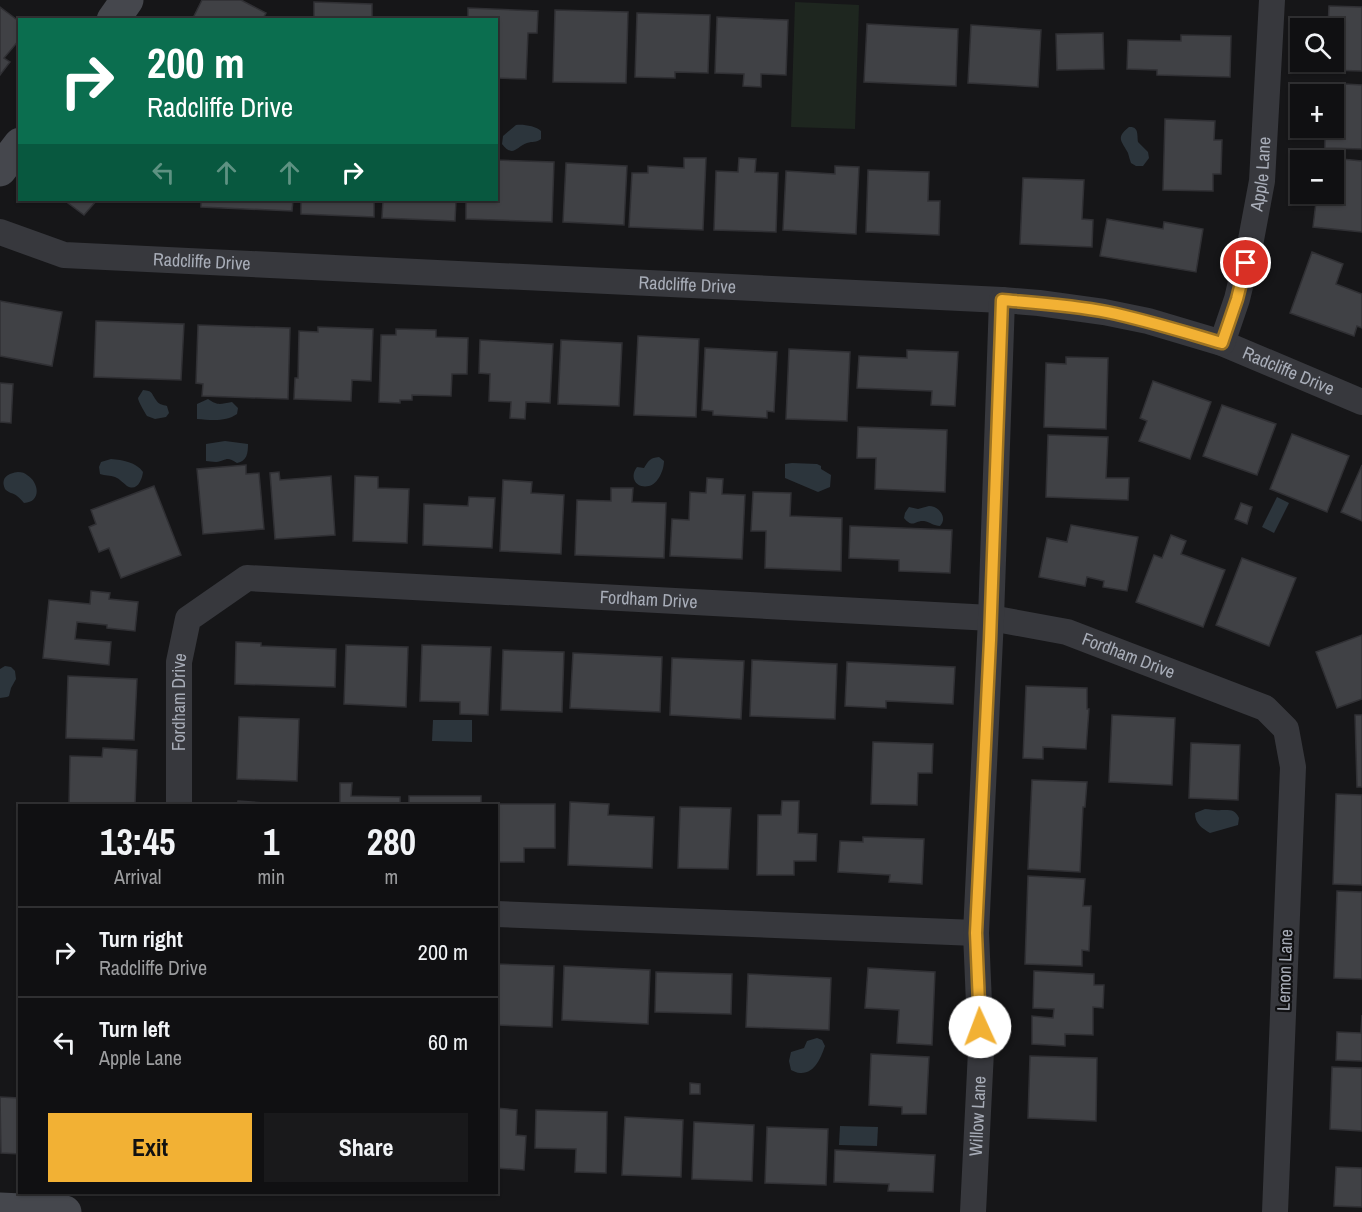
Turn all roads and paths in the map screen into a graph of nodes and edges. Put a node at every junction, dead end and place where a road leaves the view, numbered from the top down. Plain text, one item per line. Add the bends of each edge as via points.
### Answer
1 (1272, 0) edge
2 (18, 147) edge
3 (0, 170) edge
4 (0, 231) edge
5 (1002, 300) junction
6 (1222, 343) junction
7 (1362, 402) edge
8 (991, 618) junction
9 (1286, 729) joint
10 (178, 804) edge
11 (498, 914) edge
12 (976, 933) junction
13 (0, 1209) edge
14 (65, 1212) edge
15 (973, 1212) edge
16 (1275, 1212) edge

1 - 6 street, Apple Lane via 1262,180 1251,245
2 - 3 street
4 - 5 street, Radcliffe Drive via 64,255
5 - 6 street, Radcliffe Drive via 1104,312
5 - 8 street, Willow Lane
6 - 7 street, Radcliffe Drive
8 - 9 street, Fordham Drive via 1067,632 1265,708
8 - 10 street, Fordham Drive via 247,578 188,619 179,662
8 - 12 street, Willow Lane
9 - 16 street, Lemon Lane via 1293,767
11 - 12 street
12 - 15 street, Willow Lane via 981,1050
13 - 14 street

